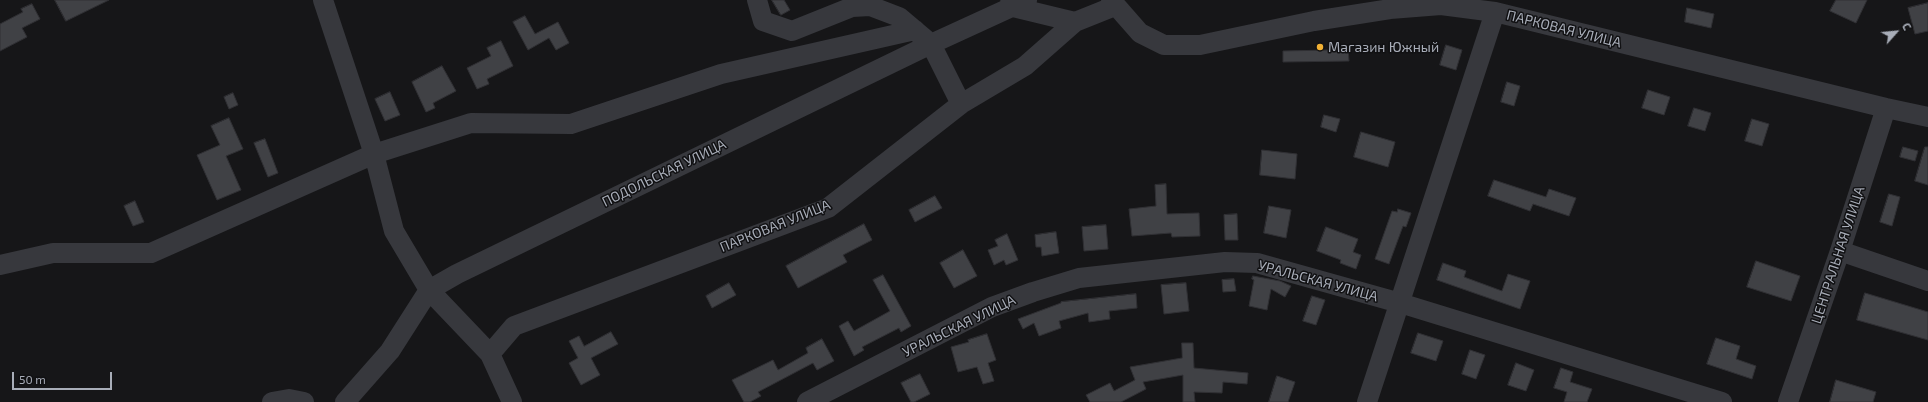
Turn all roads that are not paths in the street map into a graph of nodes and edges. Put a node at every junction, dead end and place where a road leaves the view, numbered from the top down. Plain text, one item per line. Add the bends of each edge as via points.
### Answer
1 (323, 0) edge
2 (757, 0) edge
3 (1016, 2) edge
4 (1439, 2) edge
5 (1113, 3) edge
6 (894, 8) edge
7 (1495, 12) junction
8 (1075, 22) junction
9 (916, 30) junction
10 (931, 44) junction
11 (960, 104) junction
12 (1886, 108) junction
13 (1928, 117) edge
14 (374, 154) junction
15 (1840, 251) junction
16 (0, 266) edge
17 (1928, 281) edge
18 (429, 290) junction
19 (1400, 304) junction
20 (490, 354) junction
21 (272, 402) edge
22 (304, 402) edge
23 (345, 402) edge
24 (512, 402) edge
25 (807, 402) edge
26 (1367, 402) edge
27 (1722, 402) edge
28 (1788, 402) edge

1 - 14 street
2 - 6 street via 763,21 792,31 852,7
3 - 8 street
3 - 10 street, ПОДОЛЬСКАЯ УЛИЦА
4 - 5 street, ПАРКОВАЯ УЛИЦА via 1390,8 1200,45 1164,45 1140,33
4 - 7 street, ПАРКОВАЯ УЛИЦА
5 - 8 street, ПАРКОВАЯ УЛИЦА
6 - 9 street
7 - 12 street, ПАРКОВАЯ УЛИЦА
7 - 19 street
8 - 11 street, ПАРКОВАЯ УЛИЦА via 1025,66
9 - 10 street
9 - 14 street via 721,74 571,124 471,123
10 - 11 street
10 - 18 street, ПОДОЛЬСКАЯ УЛИЦА via 457,274
11 - 20 street, ПАРКОВАЯ УЛИЦА via 828,208 514,326
12 - 13 street, ПАРКОВАЯ УЛИЦА
12 - 15 street, ЦЕНТРАЛЬНАЯ УЛИЦА
14 - 16 street via 151,253 53,253
14 - 18 street via 394,231
15 - 17 street
15 - 28 street, ЦЕНТРАЛЬНАЯ УЛИЦА
18 - 20 street
18 - 23 street, ПОДОЛЬСКАЯ УЛИЦА via 390,351
19 - 25 street, УРАЛЬСКАЯ УЛИЦА via 1257,263 1224,262 1079,278 992,307
19 - 26 street
19 - 27 street, УРАЛЬСКАЯ УЛИЦА
20 - 24 street
21 - 22 street via 289,399

